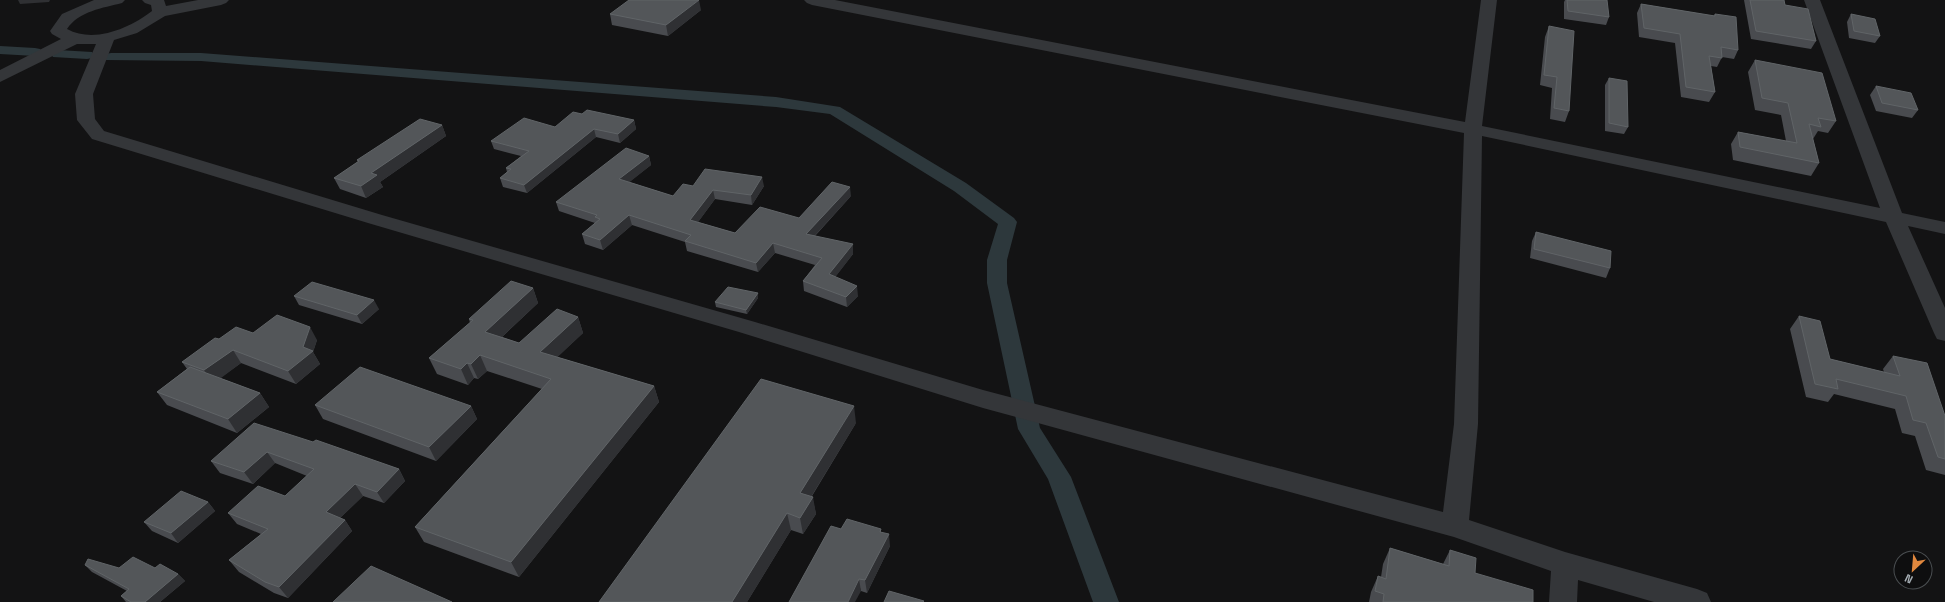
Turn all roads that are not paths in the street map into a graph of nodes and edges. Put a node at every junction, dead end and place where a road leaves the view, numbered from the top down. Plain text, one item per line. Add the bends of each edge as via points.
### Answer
1 (117, 0) edge
2 (221, 0) edge
3 (812, 0) edge
4 (1489, 0) edge
5 (1812, 0) edge
6 (155, 6) edge
7 (107, 37) junction
8 (74, 39) junction
9 (0, 77) edge
10 (1472, 129) junction
11 (1894, 218) junction
12 (1945, 228) edge
13 (1945, 333) edge
14 (1454, 526) junction
15 (1565, 564) junction
16 (1564, 602) edge
17 (1697, 602) edge

1 - 8 street via 96,4 67,17 58,31
2 - 6 street
3 - 10 street
4 - 10 street
5 - 11 street
6 - 7 street via 147,23 136,29
7 - 8 street
7 - 14 street via 84,94 86,120 98,136 983,399
8 - 9 street
10 - 11 street
10 - 14 street via 1466,424
11 - 12 street
11 - 13 street
14 - 15 street
15 - 16 street
15 - 17 street

